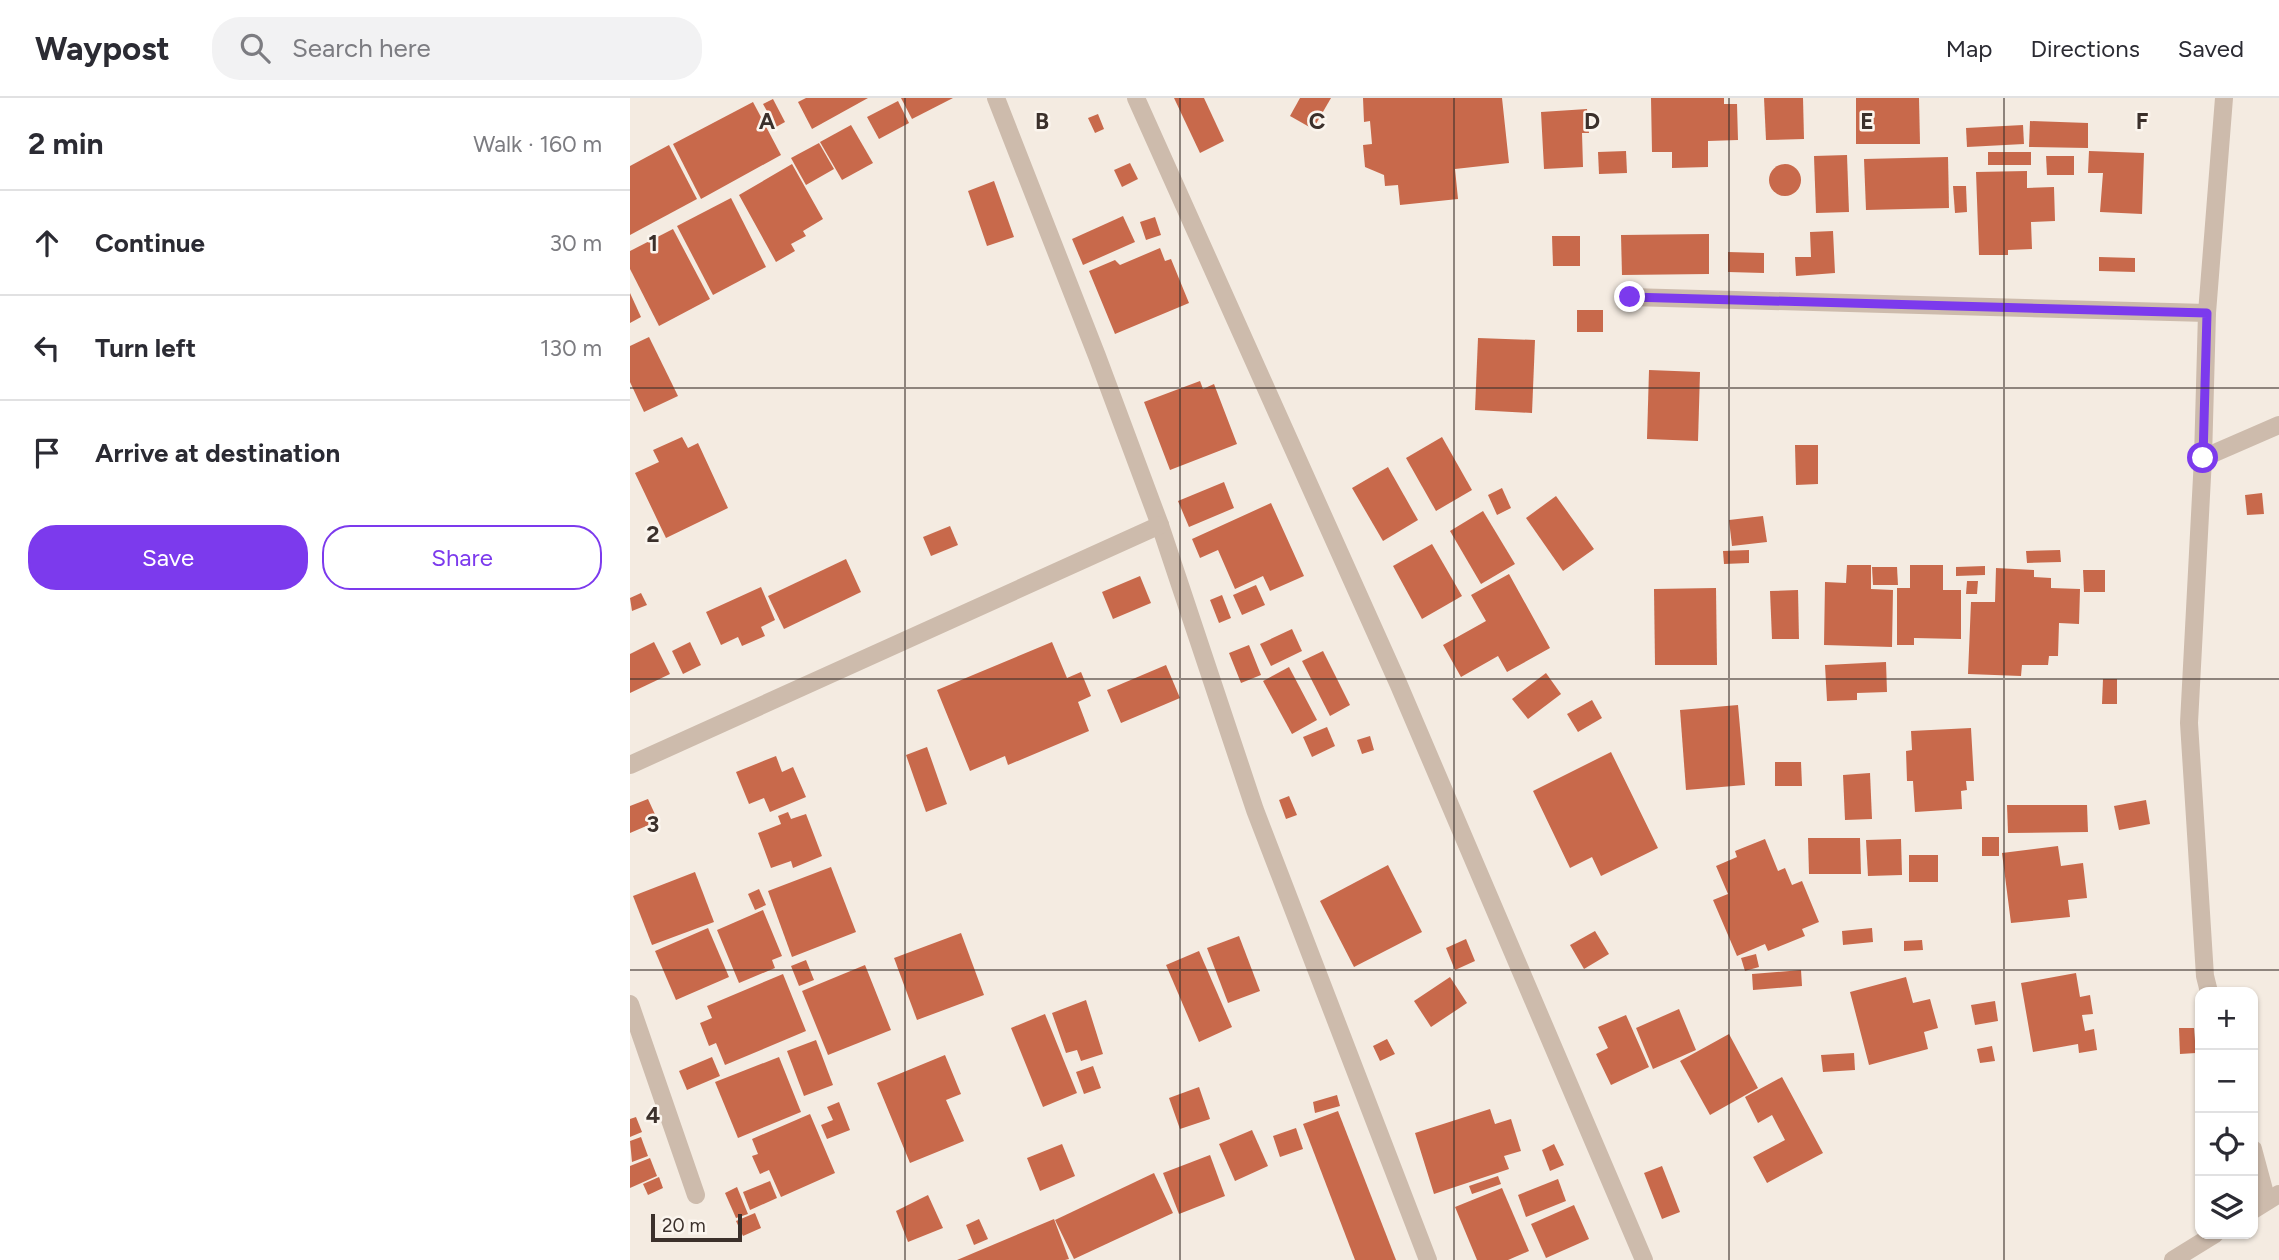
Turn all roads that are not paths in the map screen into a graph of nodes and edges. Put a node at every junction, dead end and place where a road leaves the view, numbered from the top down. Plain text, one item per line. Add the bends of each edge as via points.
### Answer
1 (996, 98) edge
2 (1136, 98) edge
3 (2224, 98) edge
4 (1630, 297) dead end
5 (2207, 313) junction
6 (2279, 425) edge
7 (2203, 458) junction
8 (1160, 525) junction
9 (630, 765) edge
10 (2208, 987) edge
11 (630, 1004) edge
12 (2258, 1169) edge
13 (696, 1195) dead end
14 (2266, 1202) edge
15 (2207, 1239) edge
16 (1428, 1260) edge
17 (1644, 1260) edge
18 (2173, 1260) edge

1 - 8 street
2 - 17 street via 1403,696
3 - 5 street
4 - 5 street
5 - 7 street
6 - 7 street
7 - 10 street via 2189,723
8 - 9 street
8 - 16 street via 1255,810
11 - 13 street
12 - 14 street
15 - 18 street

